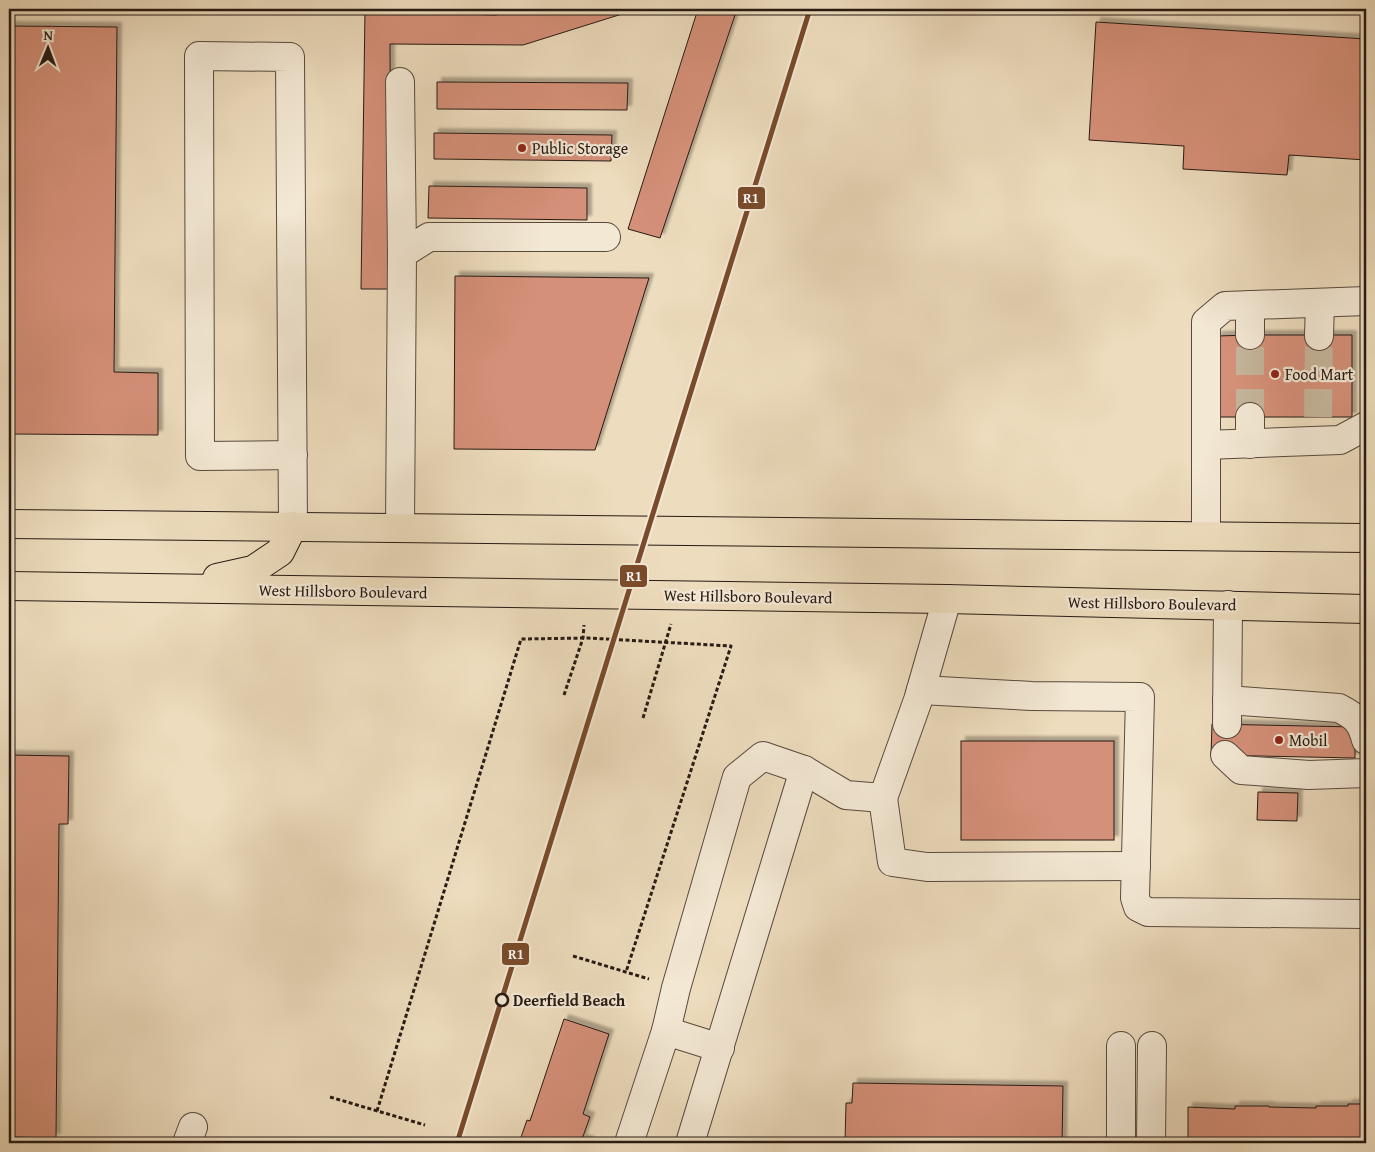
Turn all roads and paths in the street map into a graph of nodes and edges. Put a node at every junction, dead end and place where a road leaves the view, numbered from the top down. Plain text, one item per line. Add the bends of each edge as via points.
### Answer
1 (400, 82) dead end
2 (606, 237) dead end
3 (402, 254) junction
4 (1366, 301) edge
5 (1320, 303) junction
6 (1250, 305) junction
7 (1250, 335) tunnel mouth
8 (1319, 336) tunnel mouth
9 (1250, 417) tunnel mouth
10 (1366, 426) edge
11 (1250, 444) junction
12 (1206, 445) junction
13 (293, 455) junction
14 (9, 524) edge
15 (294, 526) junction
16 (400, 527) junction
17 (1206, 536) junction
18 (1366, 538) edge
19 (9, 586) edge
20 (177, 588) junction
21 (947, 598) junction
22 (1228, 605) junction
23 (1366, 609) edge
24 (671, 624) dead end
25 (584, 625) dead end
26 (583, 638) junction
27 (665, 643) junction
28 (921, 690) junction
29 (564, 695) dead end
30 (643, 718) dead end
31 (1366, 740) edge
32 (1225, 756) dead end
33 (804, 770) junction
34 (1366, 773) edge
35 (883, 798) junction
36 (1136, 866) junction
37 (1366, 914) edge
38 (626, 972) dead end
39 (666, 1031) junction
40 (1121, 1046) dead end
41 (1152, 1046) dead end
42 (720, 1048) junction
43 (330, 1097) dead end
44 (377, 1111) junction
45 (425, 1125) dead end
46 (629, 1143) edge
47 (690, 1143) edge
48 (1121, 1143) edge
49 (1151, 1143) edge

1 - 3 lane
2 - 3 lane via 429,237
3 - 16 lane
4 - 5 lane
5 - 6 lane
5 - 8 lane
6 - 7 lane
6 - 12 lane via 1224,306 1206,322
9 - 11 lane
10 - 11 lane via 1340,440 1318,429
11 - 12 lane
12 - 17 lane
13 - 13 lane via 290,57 199,56 200,456
13 - 15 lane
14 - 15 main road
15 - 16 main road
15 - 20 main road via 280,552 253,570
16 - 17 main road
17 - 18 main road
19 - 20 main road, West Hillsboro Boulevard
20 - 21 main road, West Hillsboro Boulevard
21 - 22 main road, West Hillsboro Boulevard
21 - 28 lane
22 - 23 main road, West Hillsboro Boulevard
22 - 31 lane via 1227,712 1339,708 1362,725
24 - 27 path
25 - 26 path
26 - 27 path
26 - 29 path
26 - 44 path via 521,639
27 - 30 path
27 - 38 path via 731,646
28 - 35 lane
28 - 36 lane via 1032,696 1140,696
32 - 34 lane via 1241,770 1309,775
33 - 35 lane via 846,795
33 - 39 lane via 764,756 737,777
33 - 42 lane
35 - 36 lane via 892,862 928,867
36 - 37 lane via 1135,898 1138,908 1148,912
39 - 42 lane
39 - 46 lane
40 - 48 lane
41 - 49 lane
42 - 47 lane
43 - 44 path
44 - 45 path

